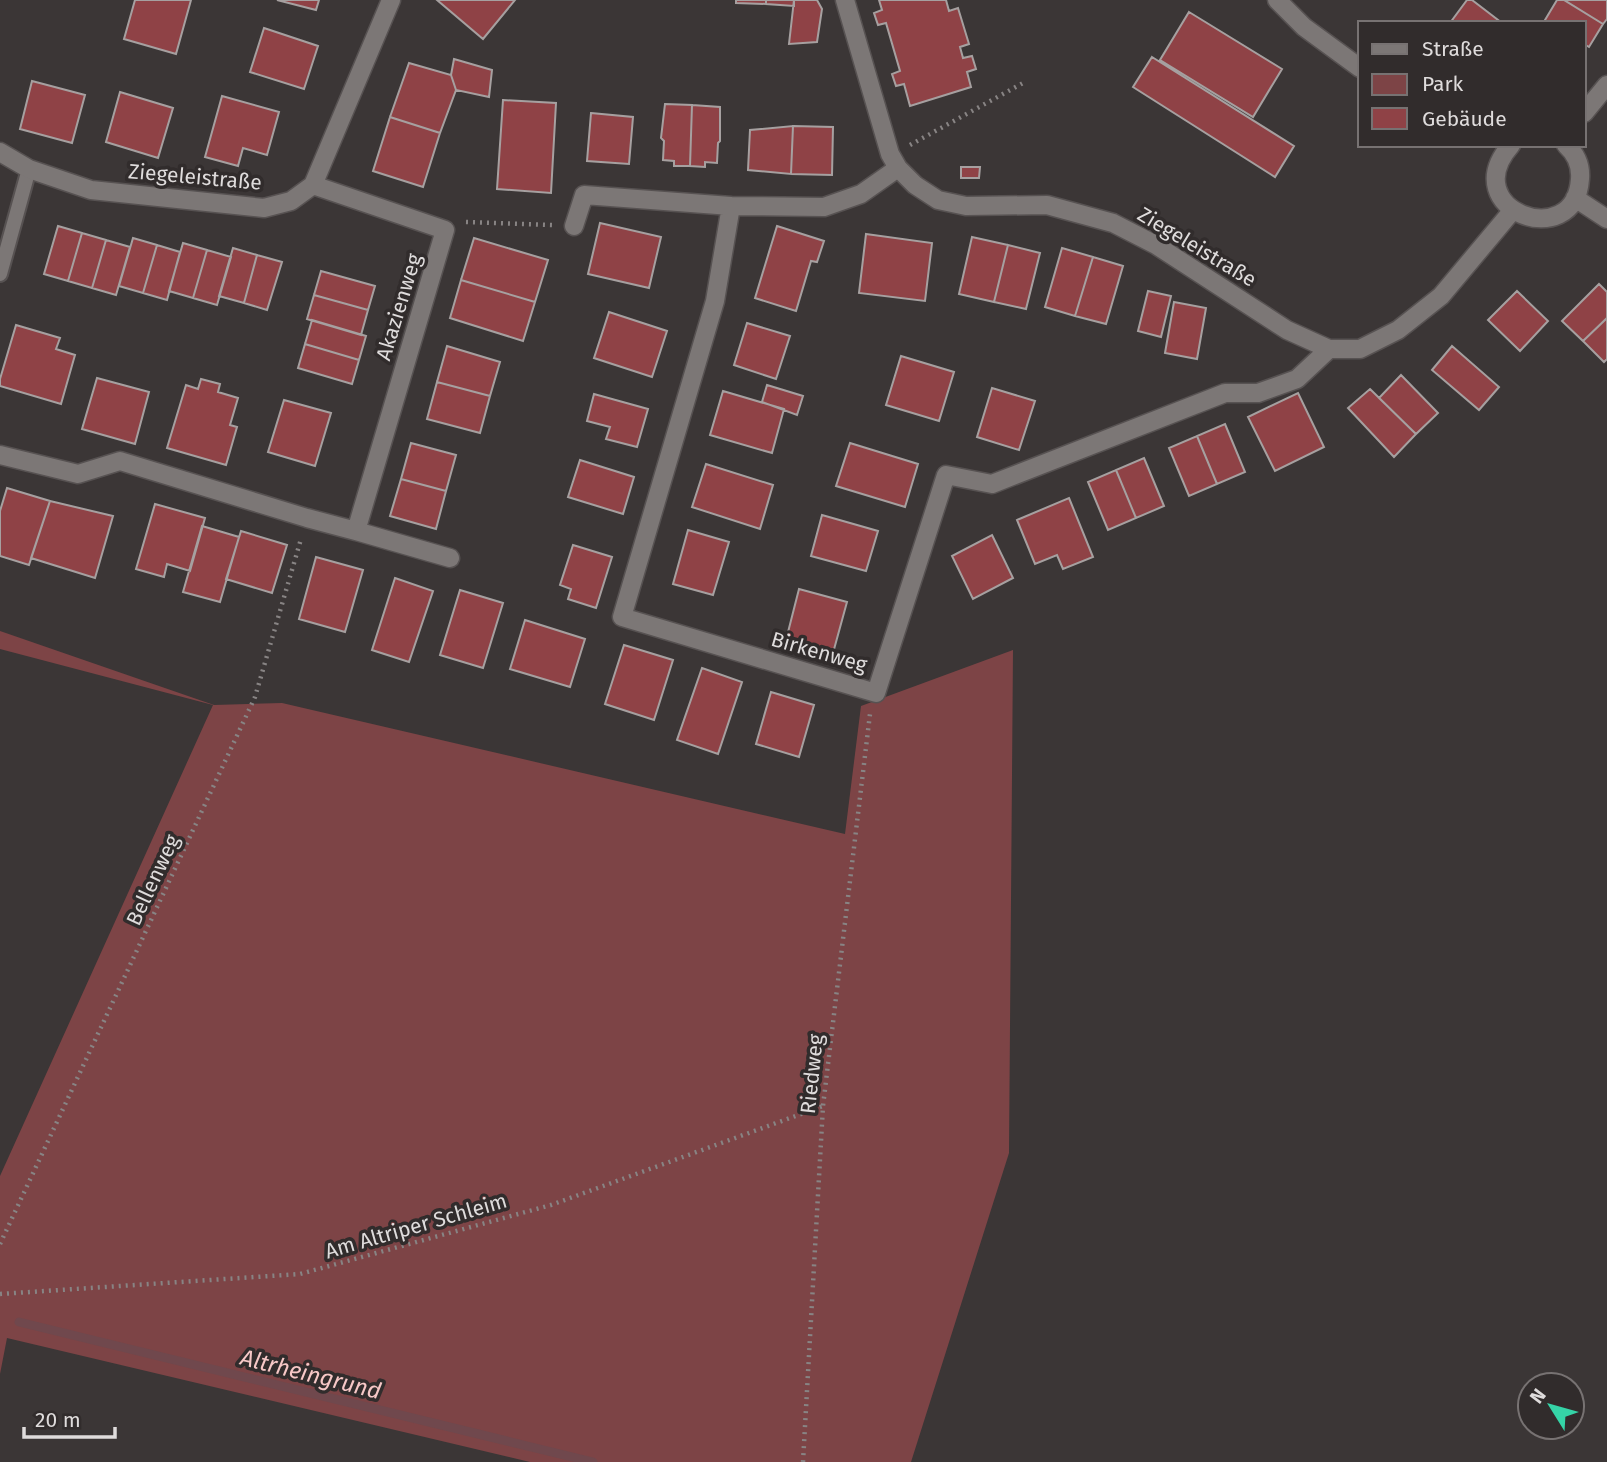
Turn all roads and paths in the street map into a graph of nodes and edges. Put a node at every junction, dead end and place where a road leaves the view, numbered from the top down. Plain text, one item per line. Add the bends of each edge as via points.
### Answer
1 (391, 0) edge
2 (845, 0) edge
3 (1277, 0) edge
4 (1358, 67) edge
5 (1023, 83) dead end
6 (1607, 85) edge
7 (1586, 111) edge
8 (1567, 147) edge
9 (1507, 150) edge
10 (0, 152) edge
11 (894, 161) junction
12 (29, 169) junction
13 (313, 185) junction
14 (1575, 198) junction
15 (731, 206) junction
16 (1513, 210) junction
17 (1607, 219) edge
18 (574, 226) joint
19 (446, 230) junction
20 (0, 274) edge
21 (1329, 349) junction
22 (0, 455) edge
23 (307, 518) junction
24 (356, 531) junction
25 (450, 558) dead end
26 (876, 693) junction
27 (823, 1106) junction
28 (0, 1244) edge
29 (0, 1294) edge
30 (803, 1462) edge

1 - 13 street
2 - 11 street
3 - 4 street via 1304,27
5 - 11 path
6 - 7 street
8 - 14 street via 1580,174
9 - 16 street via 1496,178 1504,202
10 - 12 street, Ziegeleistraße
11 - 15 street via 861,194 824,207
11 - 21 street, Ziegeleistraße via 915,186 938,200 966,206 1046,205 1113,223 1156,245 1287,330
12 - 13 street, Ziegeleistraße via 91,190 264,208 291,201
12 - 20 lane
13 - 19 street
14 - 16 street via 1566,209 1539,219
14 - 17 street
15 - 18 street via 584,195
15 - 26 street, Birkenweg via 715,301 622,617
16 - 21 street, Ziegeleistraße via 1441,296 1398,330 1360,349
18 - 19 path via 457,222
19 - 24 street, Akazienweg
21 - 26 street, Birkenweg via 1297,379 1258,393 1225,393 992,484 946,475
22 - 23 street via 78,474 120,461
23 - 24 street
23 - 28 path, Bellenweg via 255,697
24 - 25 street
26 - 27 path, Riedweg via 868,722
27 - 29 path, Am Altriper Schleim via 551,1205 300,1275
27 - 30 path, Riedweg

